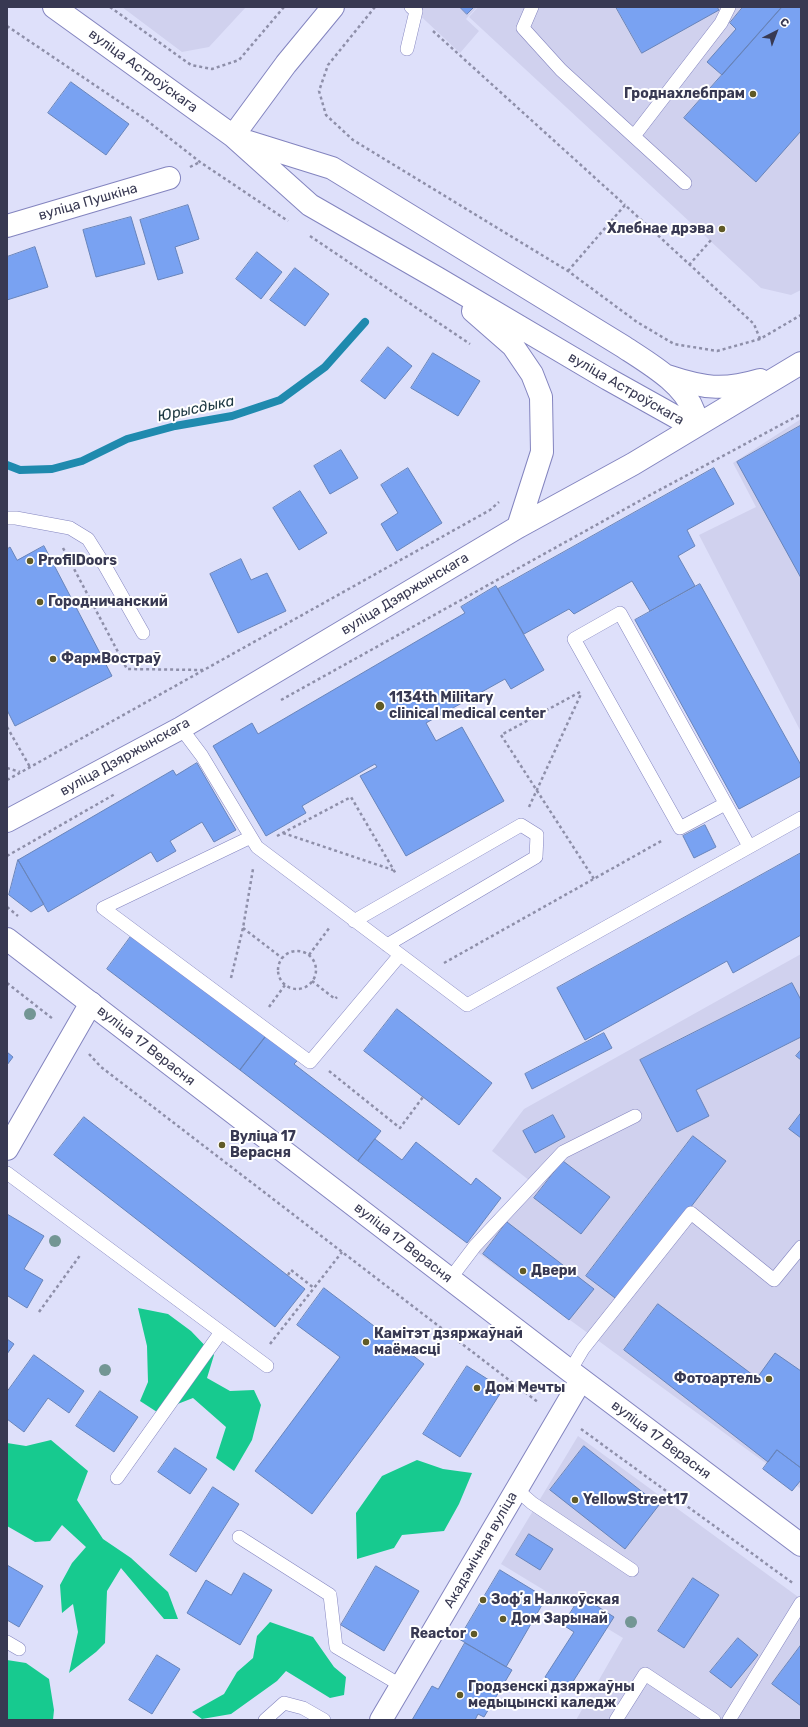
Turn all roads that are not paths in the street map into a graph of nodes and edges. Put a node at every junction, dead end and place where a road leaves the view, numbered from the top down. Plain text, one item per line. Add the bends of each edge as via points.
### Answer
1 (54, 7) edge
2 (333, 7) edge
3 (411, 7) edge
4 (532, 7) edge
5 (729, 7) edge
6 (408, 49) dead end
7 (232, 136) junction
8 (634, 136) junction
9 (169, 178) dead end
10 (685, 183) dead end
11 (7, 226) edge
12 (437, 278) junction
13 (801, 363) edge
14 (779, 375) junction
15 (667, 376) junction
16 (694, 427) junction
17 (7, 518) edge
18 (518, 527) junction
19 (143, 633) dead end
20 (181, 728) junction
21 (725, 804) junction
22 (801, 818) edge
23 (7, 821) edge
24 (254, 842) junction
25 (749, 846) junction
26 (354, 921) junction
27 (7, 939) edge
28 (387, 945) junction
29 (400, 955) junction
30 (91, 1003) junction
31 (635, 1116) dead end
32 (7, 1149) edge
33 (7, 1173) edge
34 (801, 1247) edge
35 (450, 1279) junction
36 (221, 1332) junction
37 (262, 1363) road end
38 (575, 1375) junction
39 (117, 1478) dead end
40 (516, 1489) junction
41 (240, 1537) dead end
42 (801, 1545) edge
43 (632, 1570) dead end
44 (801, 1603) edge
45 (7, 1642) edge
46 (18, 1649) dead end
47 (402, 1686) junction
48 (265, 1720) edge
49 (324, 1720) edge
50 (382, 1720) edge
51 (616, 1720) edge
52 (714, 1720) edge
53 (729, 1720) edge

1 - 7 main road, вуліца Астроўскага
2 - 7 main road
3 - 6 lane via 416,11
4 - 8 lane via 523,28 561,70
5 - 8 lane via 721,23
7 - 12 main road, вуліца Астроўскага via 310,205
7 - 15 main road, вуліца Астроўскага via 332,168
8 - 10 lane
9 - 11 main road, вуліца Пушкіна
12 - 16 main road, вуліца Астроўскага
12 - 18 main road via 513,346 532,374 541,396 542,452
13 - 14 main road, вуліца Дзяржынскага
14 - 15 main road via 724,388 707,387
14 - 16 main road, вуліца Дзяржынскага
15 - 16 main road, вуліца Астроўскага via 691,406
16 - 18 main road, вуліца Дзяржынскага via 633,464
17 - 19 lane via 70,528 88,539
18 - 20 main road, вуліца Дзяржынскага
20 - 23 main road, вуліца Дзяржынскага
20 - 24 lane via 202,756
21 - 21 lane via 620,613 574,638 680,828
21 - 25 lane
22 - 25 lane
24 - 26 lane
24 - 29 lane via 103,908 310,1062
25 - 29 lane via 467,1005
26 - 28 lane
26 - 28 lane via 521,825 537,835 536,857
27 - 30 main road, вуліца 17 Верасня
28 - 29 lane
30 - 32 main road
30 - 35 main road, вуліца 17 Верасня
31 - 35 lane via 563,1152 475,1246
33 - 36 lane
34 - 38 lane via 774,1280 691,1214 583,1349
35 - 38 main road, вуліца 17 Верасня
36 - 37 lane
36 - 39 lane
38 - 40 main road, Акадэмічная вуліца via 559,1415
38 - 42 main road, вуліца 17 Верасня
40 - 43 lane via 538,1507
40 - 47 main road, Акадэмічная вуліца
41 - 47 lane via 330,1595 336,1647
44 - 53 lane
45 - 46 lane
47 - 50 main road, Акадэмічная вуліца
48 - 49 lane via 284,1703 303,1708
51 - 52 lane via 645,1674

